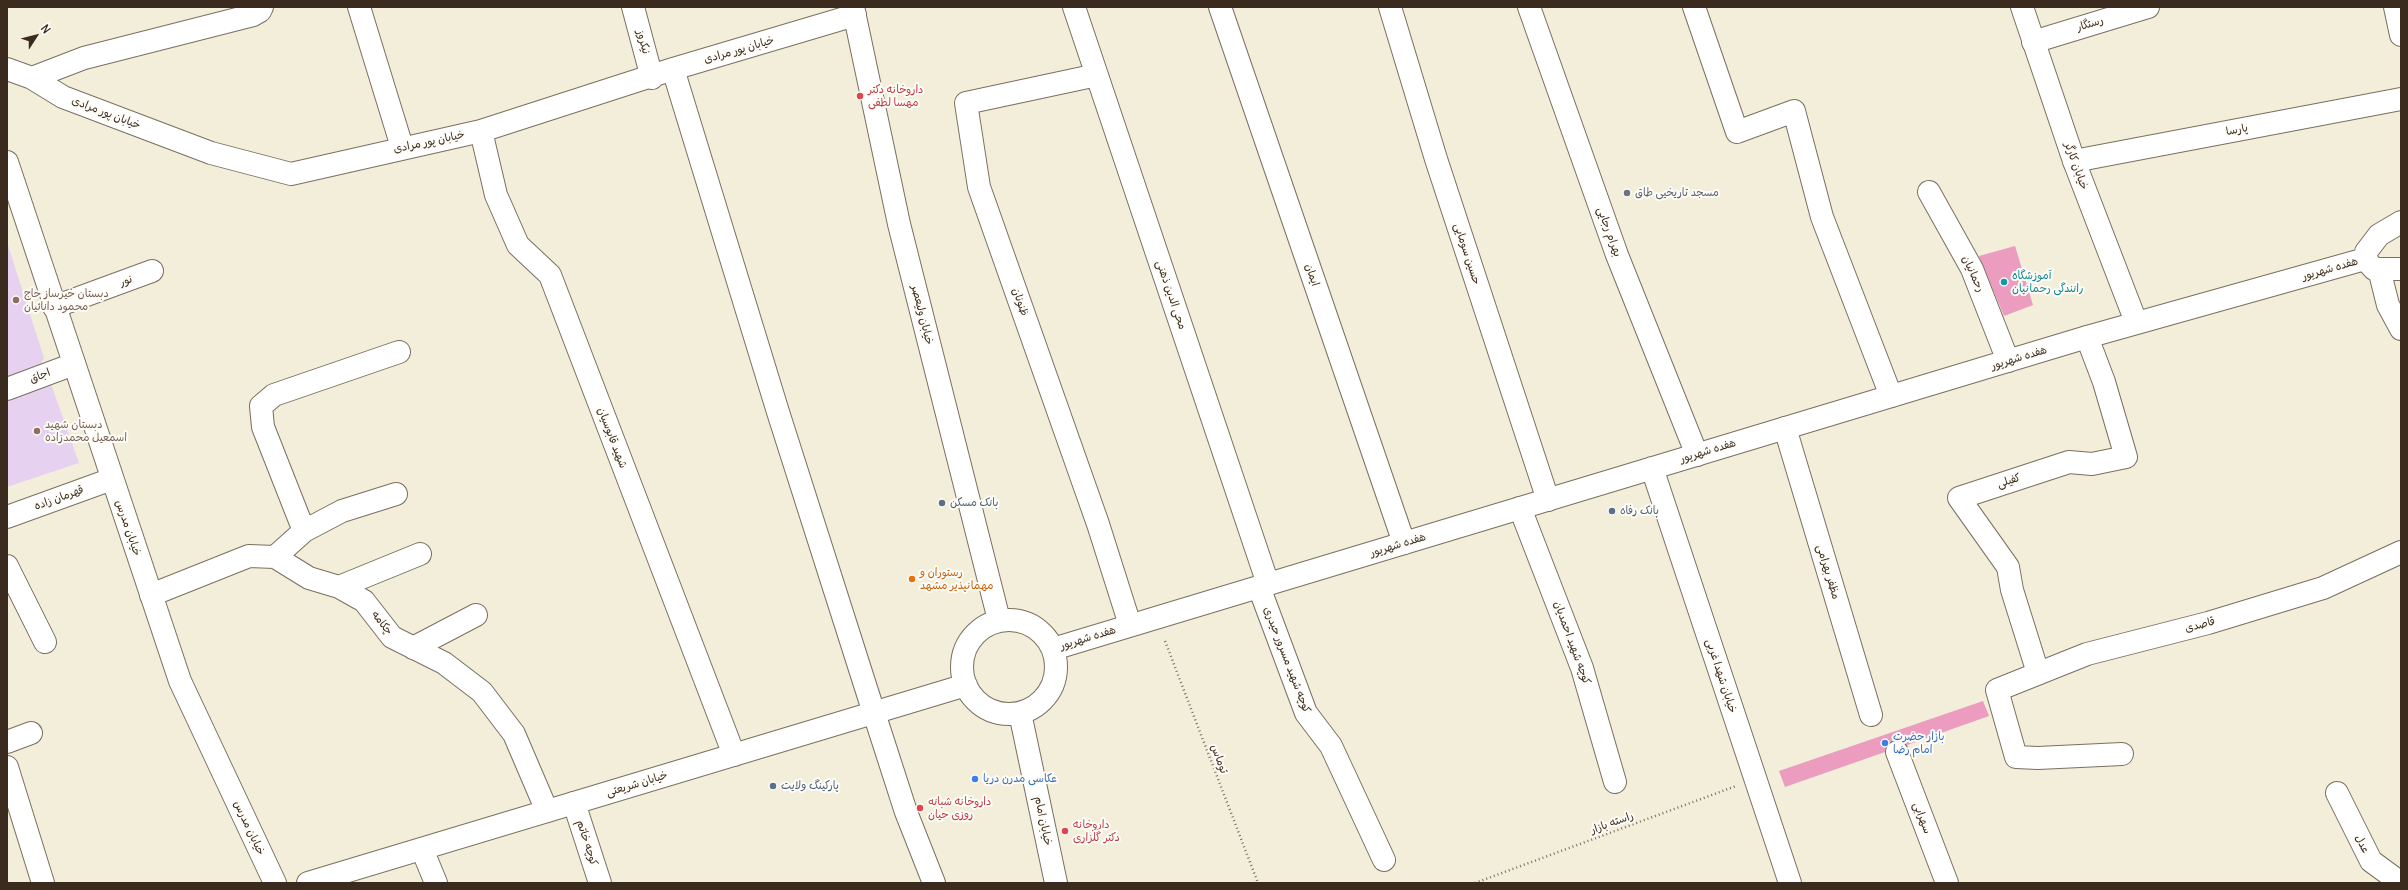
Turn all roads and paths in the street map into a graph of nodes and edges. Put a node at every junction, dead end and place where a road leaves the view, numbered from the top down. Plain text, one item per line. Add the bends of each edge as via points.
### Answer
1 (262, 7) edge
2 (359, 7) edge
3 (634, 7) edge
4 (1074, 7) edge
5 (1220, 7) edge
6 (1390, 7) edge
7 (1529, 7) edge
8 (1694, 7) edge
9 (2022, 7) edge
10 (2148, 7) edge
11 (2394, 7) edge
12 (854, 11) edge
13 (2401, 35) edge
14 (2033, 42) junction
15 (7, 68) edge
16 (673, 69) junction
17 (1097, 75) junction
18 (32, 78) junction
19 (652, 78) junction
20 (2401, 99) edge
21 (481, 131) junction
22 (402, 147) junction
23 (2074, 161) junction
24 (7, 162) edge
25 (1929, 192) dead end
26 (2398, 229) edge
27 (2372, 264) junction
28 (2401, 269) edge
29 (152, 271) dead end
30 (54, 307) junction
31 (2136, 322) junction
32 (2401, 329) edge
33 (2087, 337) junction
34 (399, 352) dead end
35 (2008, 361) junction
36 (74, 364) junction
37 (7, 389) edge
38 (1891, 396) junction
39 (1785, 428) junction
40 (1697, 455) junction
41 (1652, 468) junction
42 (112, 479) junction
43 (396, 494) dead end
44 (1548, 500) junction
45 (1520, 508) junction
46 (7, 518) edge
47 (304, 531) junction
48 (1404, 543) junction
49 (2401, 552) edge
50 (420, 554) dead end
51 (275, 557) junction
52 (7, 566) edge
53 (1264, 585) junction
54 (339, 587) junction
55 (151, 595) junction
56 (476, 614) dead end
57 (999, 620) junction
58 (1130, 626) junction
59 (1166, 641) dead end
60 (44, 642) dead end
61 (413, 648) junction
62 (1053, 649) junction
63 (2038, 673) junction
64 (966, 685) junction
65 (874, 713) junction
66 (1020, 713) junction
67 (1871, 715) dead end
68 (31, 733) dead end
69 (7, 742) edge
70 (1897, 752) dead end
71 (2122, 754) dead end
72 (734, 755) junction
73 (7, 767) edge
74 (1755, 778) junction
75 (1615, 782) dead end
76 (2337, 793) dead end
77 (574, 803) junction
78 (547, 811) junction
79 (422, 849) junction
80 (1384, 860) dead end
81 (43, 883) edge
82 (275, 883) edge
83 (308, 883) edge
84 (436, 883) edge
85 (600, 883) edge
86 (934, 883) edge
87 (1056, 883) edge
88 (1258, 883) edge
89 (1475, 883) edge
90 (1790, 883) edge
91 (1947, 883) edge
92 (2401, 883) edge

1 - 18 street via 253,15 84,58
2 - 22 street
3 - 19 street, نیکروز
4 - 17 street, محی الدین ذهنی
5 - 48 street, ایمان
6 - 44 street, حسین سومایی via 1438,166
7 - 40 street, بهرام رجایی via 1617,254
8 - 38 street via 1737,132 1794,111 1822,217
9 - 14 street, خیابان کارگر
10 - 14 street, رستگار
11 - 13 street
12 - 16 street, خیابان پور مرادی
12 - 57 street, خیابان ولیعصر via 899,224
14 - 23 street, خیابان کارگر
15 - 18 street, خیابان پور مرادی
16 - 19 street, خیابان پور مرادی
16 - 65 street
17 - 53 street, محی الدین ذهنی
17 - 58 street, ظنونان via 966,103 979,187 1098,524
18 - 22 street, خیابان پور مرادی via 63,97 211,153 291,174
19 - 21 street, خیابان پور مرادی
20 - 23 street, پارسا
21 - 22 street, خیابان پور مرادی
21 - 72 street, شهید قابوسیان via 496,195 518,245 550,274
23 - 31 street, خیابان کارگر
24 - 30 street, خیابان مدرس
25 - 35 street, رحمانیان via 1972,269
26 - 27 street via 2372,243 2366,252
27 - 28 street, هفده شهریور
27 - 31 street, هفده شهریور
27 - 32 street via 2388,305
29 - 30 street, نور
30 - 36 street, خیابان مدرس
31 - 33 street, هفده شهریور
33 - 35 street, هفده شهریور
33 - 63 street, کفیلی via 2104,382 2126,457 2092,464 2069,462 1959,498 2008,567 2012,590
34 - 47 street via 274,395 261,406 263,427
35 - 38 street, هفده شهریور
36 - 37 street, اجاق
36 - 42 street, خیابان مدرس
38 - 39 street, هفده شهریور
39 - 40 street, هفده شهریور
39 - 67 street, مظفر بهرامی
40 - 41 street, هفده شهریور
41 - 44 street, هفده شهریور
41 - 74 street, خیابان شهدا غربی
42 - 46 street, قهرمان زاده
42 - 55 street, خیابان مدرس
43 - 47 street via 342,511
44 - 45 street, هفده شهریور
45 - 48 street, هفده شهریور
45 - 75 street, کوچه شهید احمدیان via 1582,668
47 - 51 street
48 - 53 street, هفده شهریور
49 - 63 street, قاصدی via 2323,588 2208,623 2086,654
50 - 54 street
51 - 54 street, چکامه via 309,578
51 - 55 street, چکامه via 249,556
52 - 60 street
53 - 58 street, هفده شهریور
53 - 80 street, کوچه شهید مسرور حیدری via 1306,713 1331,746
54 - 61 street, چکامه via 364,601 392,637
55 - 82 street, خیابان مدرس via 180,681
56 - 61 street
57 - 62 street via 1018,620 1037,628
57 - 64 street via 984,627 972,638 964,652 962,669
58 - 62 street, هفده شهریور
59 - 88 path, توماس
61 - 78 street, چکامه via 444,662 482,692 514,734
62 - 66 street via 1057,665 1047,696 1035,706
63 - 71 street, قاصدی via 1997,690 2016,757
64 - 65 street, خیابان شریعتی
64 - 66 street via 982,706 994,712
65 - 72 street, خیابان شریعتی
65 - 86 street via 906,812
66 - 87 street, خیابان امام
68 - 69 street
70 - 91 street, سهرابی
72 - 77 street, خیابان شریعتی
73 - 81 street
74 - 89 path, راسته بازار
74 - 90 street, خیابان شهدا غربی
76 - 92 street, عدل via 2371,862
77 - 78 street, خیابان شریعتی
77 - 85 street, کوچه خاتم
78 - 79 street, خیابان شریعتی
79 - 83 street, خیابان شریعتی
79 - 84 street

